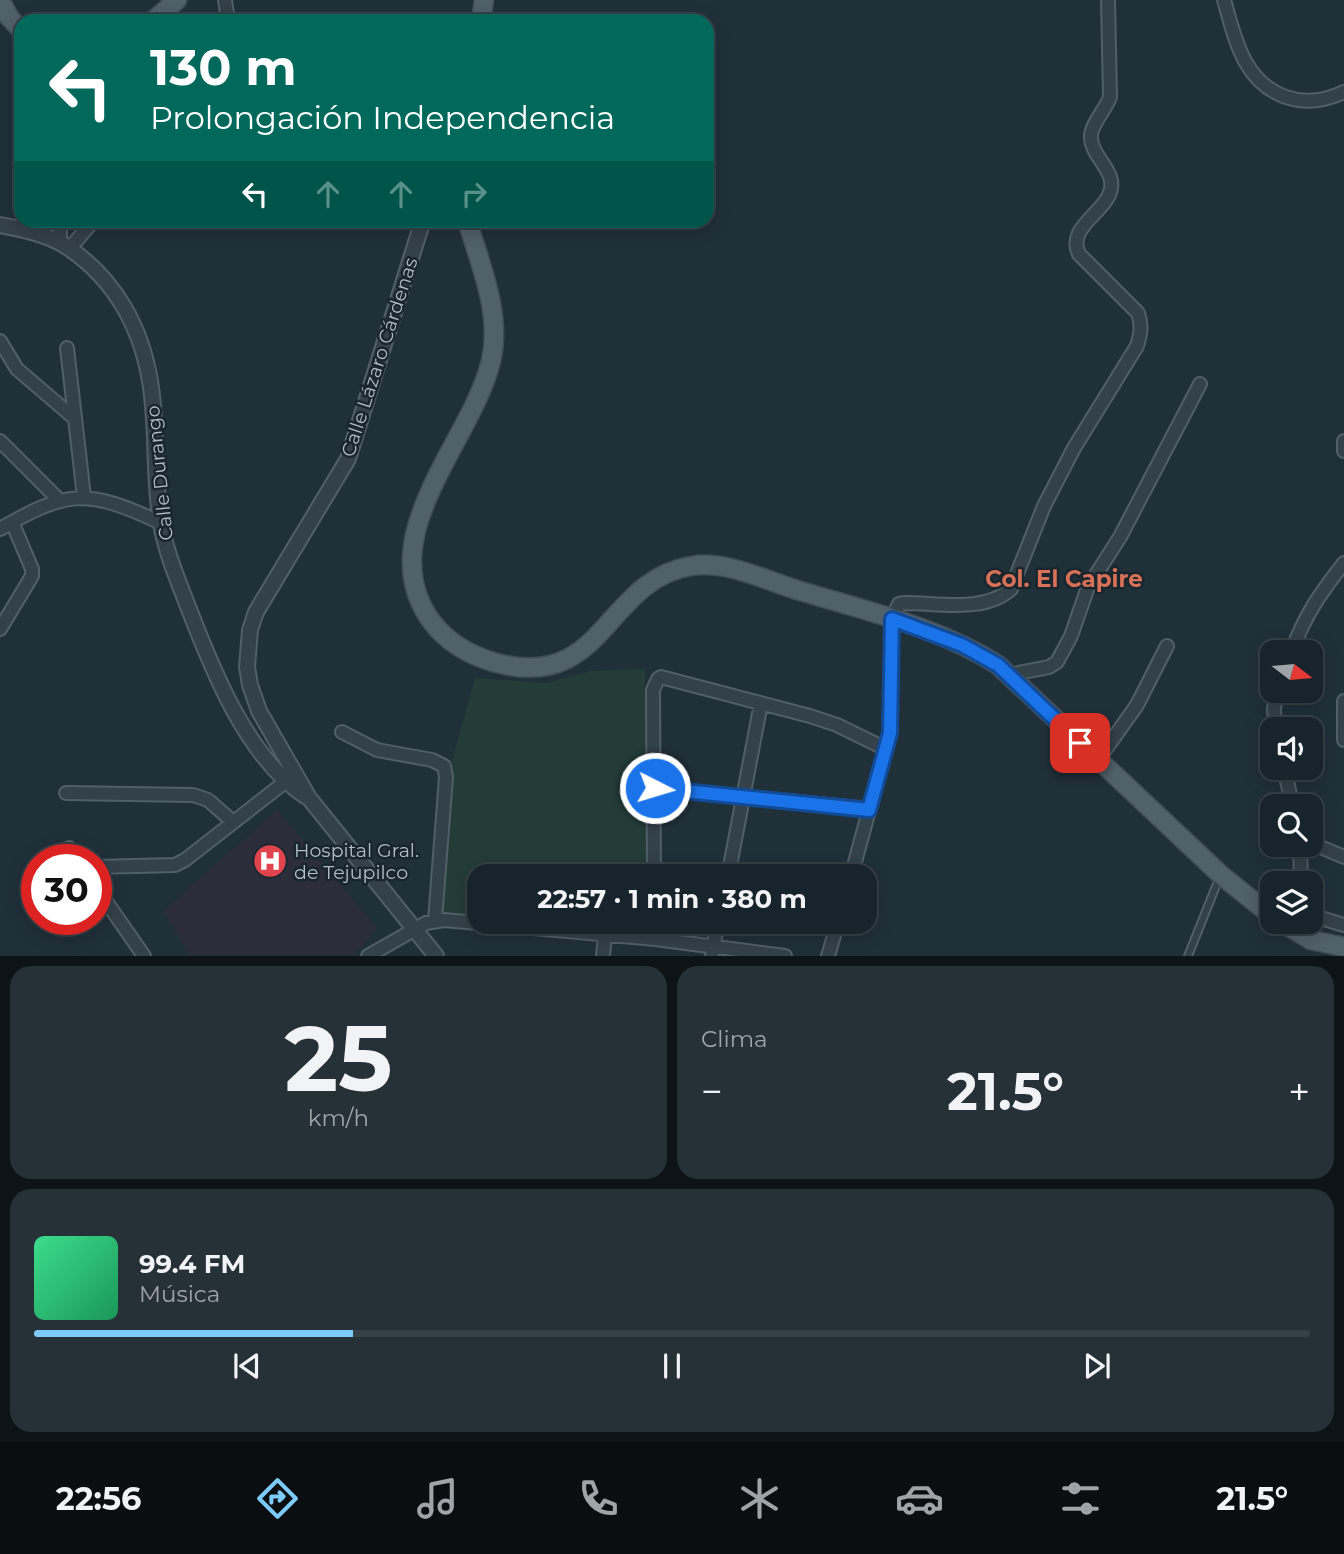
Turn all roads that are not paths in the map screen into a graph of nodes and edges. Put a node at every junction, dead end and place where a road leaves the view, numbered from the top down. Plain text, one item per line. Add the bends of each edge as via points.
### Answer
1 (0, 0) edge
2 (177, 0) edge
3 (1108, 0) edge
4 (1224, 0) edge
5 (161, 14) edge
6 (14, 22) edge
7 (1344, 92) edge
8 (0, 225) edge
9 (62, 228) edge
10 (85, 228) edge
11 (420, 228) edge
12 (469, 228) edge
13 (65, 246) junction
14 (0, 341) edge
15 (67, 348) dead end
16 (1200, 384) dead end
17 (73, 417) junction
18 (0, 441) edge
19 (1344, 441) edge
20 (1344, 451) edge
21 (84, 497) junction
22 (59, 500) junction
23 (161, 523) junction
24 (6, 526) edge
25 (1344, 563) edge
26 (892, 619) junction
27 (0, 629) edge
28 (1296, 640) edge
29 (1167, 646) dead end
30 (1008, 675) junction
31 (1344, 701) edge
32 (761, 703) junction
33 (342, 732) dead end
34 (1344, 740) edge
35 (886, 749) junction
36 (1098, 760) junction
37 (285, 782) junction
38 (655, 788) junction
39 (66, 793) dead end
40 (743, 795) junction
41 (309, 798) junction
42 (869, 810) junction
43 (233, 822) junction
44 (1323, 848) edge
45 (1344, 858) edge
46 (654, 864) edge
47 (730, 864) edge
48 (854, 864) edge
49 (112, 867) edge
50 (1221, 874) junction
51 (1260, 906) edge
52 (112, 910) edge
53 (1323, 919) edge
54 (435, 920) junction
55 (1344, 925) edge
56 (415, 929) junction
57 (655, 934) edge
58 (834, 934) edge
59 (1301, 934) edge
60 (605, 936) junction
61 (655, 939) junction
62 (1344, 947) edge
63 (712, 951) edge
64 (144, 956) edge
65 (368, 956) edge
66 (436, 956) edge
67 (603, 956) edge
68 (785, 956) edge
69 (828, 956) edge
70 (1188, 956) edge

1 - 6 main road
2 - 5 main road
3 - 26 street via 1111,97 1090,138 1111,187 1078,234 1076,244 1079,254 1138,313 1142,323 1137,346 1044,506 1012,589 986,604 902,603
4 - 7 street via 1246,65 1270,90 1316,101
8 - 13 street, Calle Durango
9 - 13 street
10 - 13 street
11 - 41 street, Calle Lázaro Cárdenas via 348,459 256,612 250,630 250,685 259,711
12 - 26 main road via 491,299 492,359 424,507 415,530 411,564 417,596 446,636 474,656 505,665 539,667 569,660 592,642 643,586 670,571 694,565 726,568
13 - 23 street, Calle Durango via 122,300 139,338 150,381
14 - 17 street via 17,369
15 - 17 street
16 - 30 street via 1121,537 1088,587 1057,662
17 - 21 street
18 - 22 street
19 - 20 street
21 - 22 street
21 - 23 street via 113,502
22 - 24 street
23 - 37 street, Calle Durango via 169,556 216,674 243,725
24 - 27 street via 32,576
25 - 28 street via 1316,597
26 - 30 main road via 962,645
26 - 35 street
29 - 36 street via 1137,705
30 - 36 main road
31 - 34 street
32 - 35 street via 837,725
32 - 38 street via 662,677 655,685
32 - 40 street
33 - 54 street via 377,750 444,766
35 - 42 street
36 - 50 main road
37 - 41 street, Calle Durango
37 - 43 street
38 - 40 street
38 - 46 street
39 - 43 street via 192,795 208,800
40 - 42 street
40 - 47 street
41 - 56 street, Calle Lázaro Cárdenas
42 - 48 street
43 - 49 street via 175,865
44 - 45 street
50 - 51 main road
50 - 70 lane
52 - 64 street
53 - 55 street
54 - 56 street
54 - 60 street
56 - 65 street
56 - 66 street, Calle Lázaro Cárdenas
57 - 61 street
58 - 69 street
59 - 62 main road
60 - 61 street
60 - 67 street
61 - 63 street
63 - 68 street

